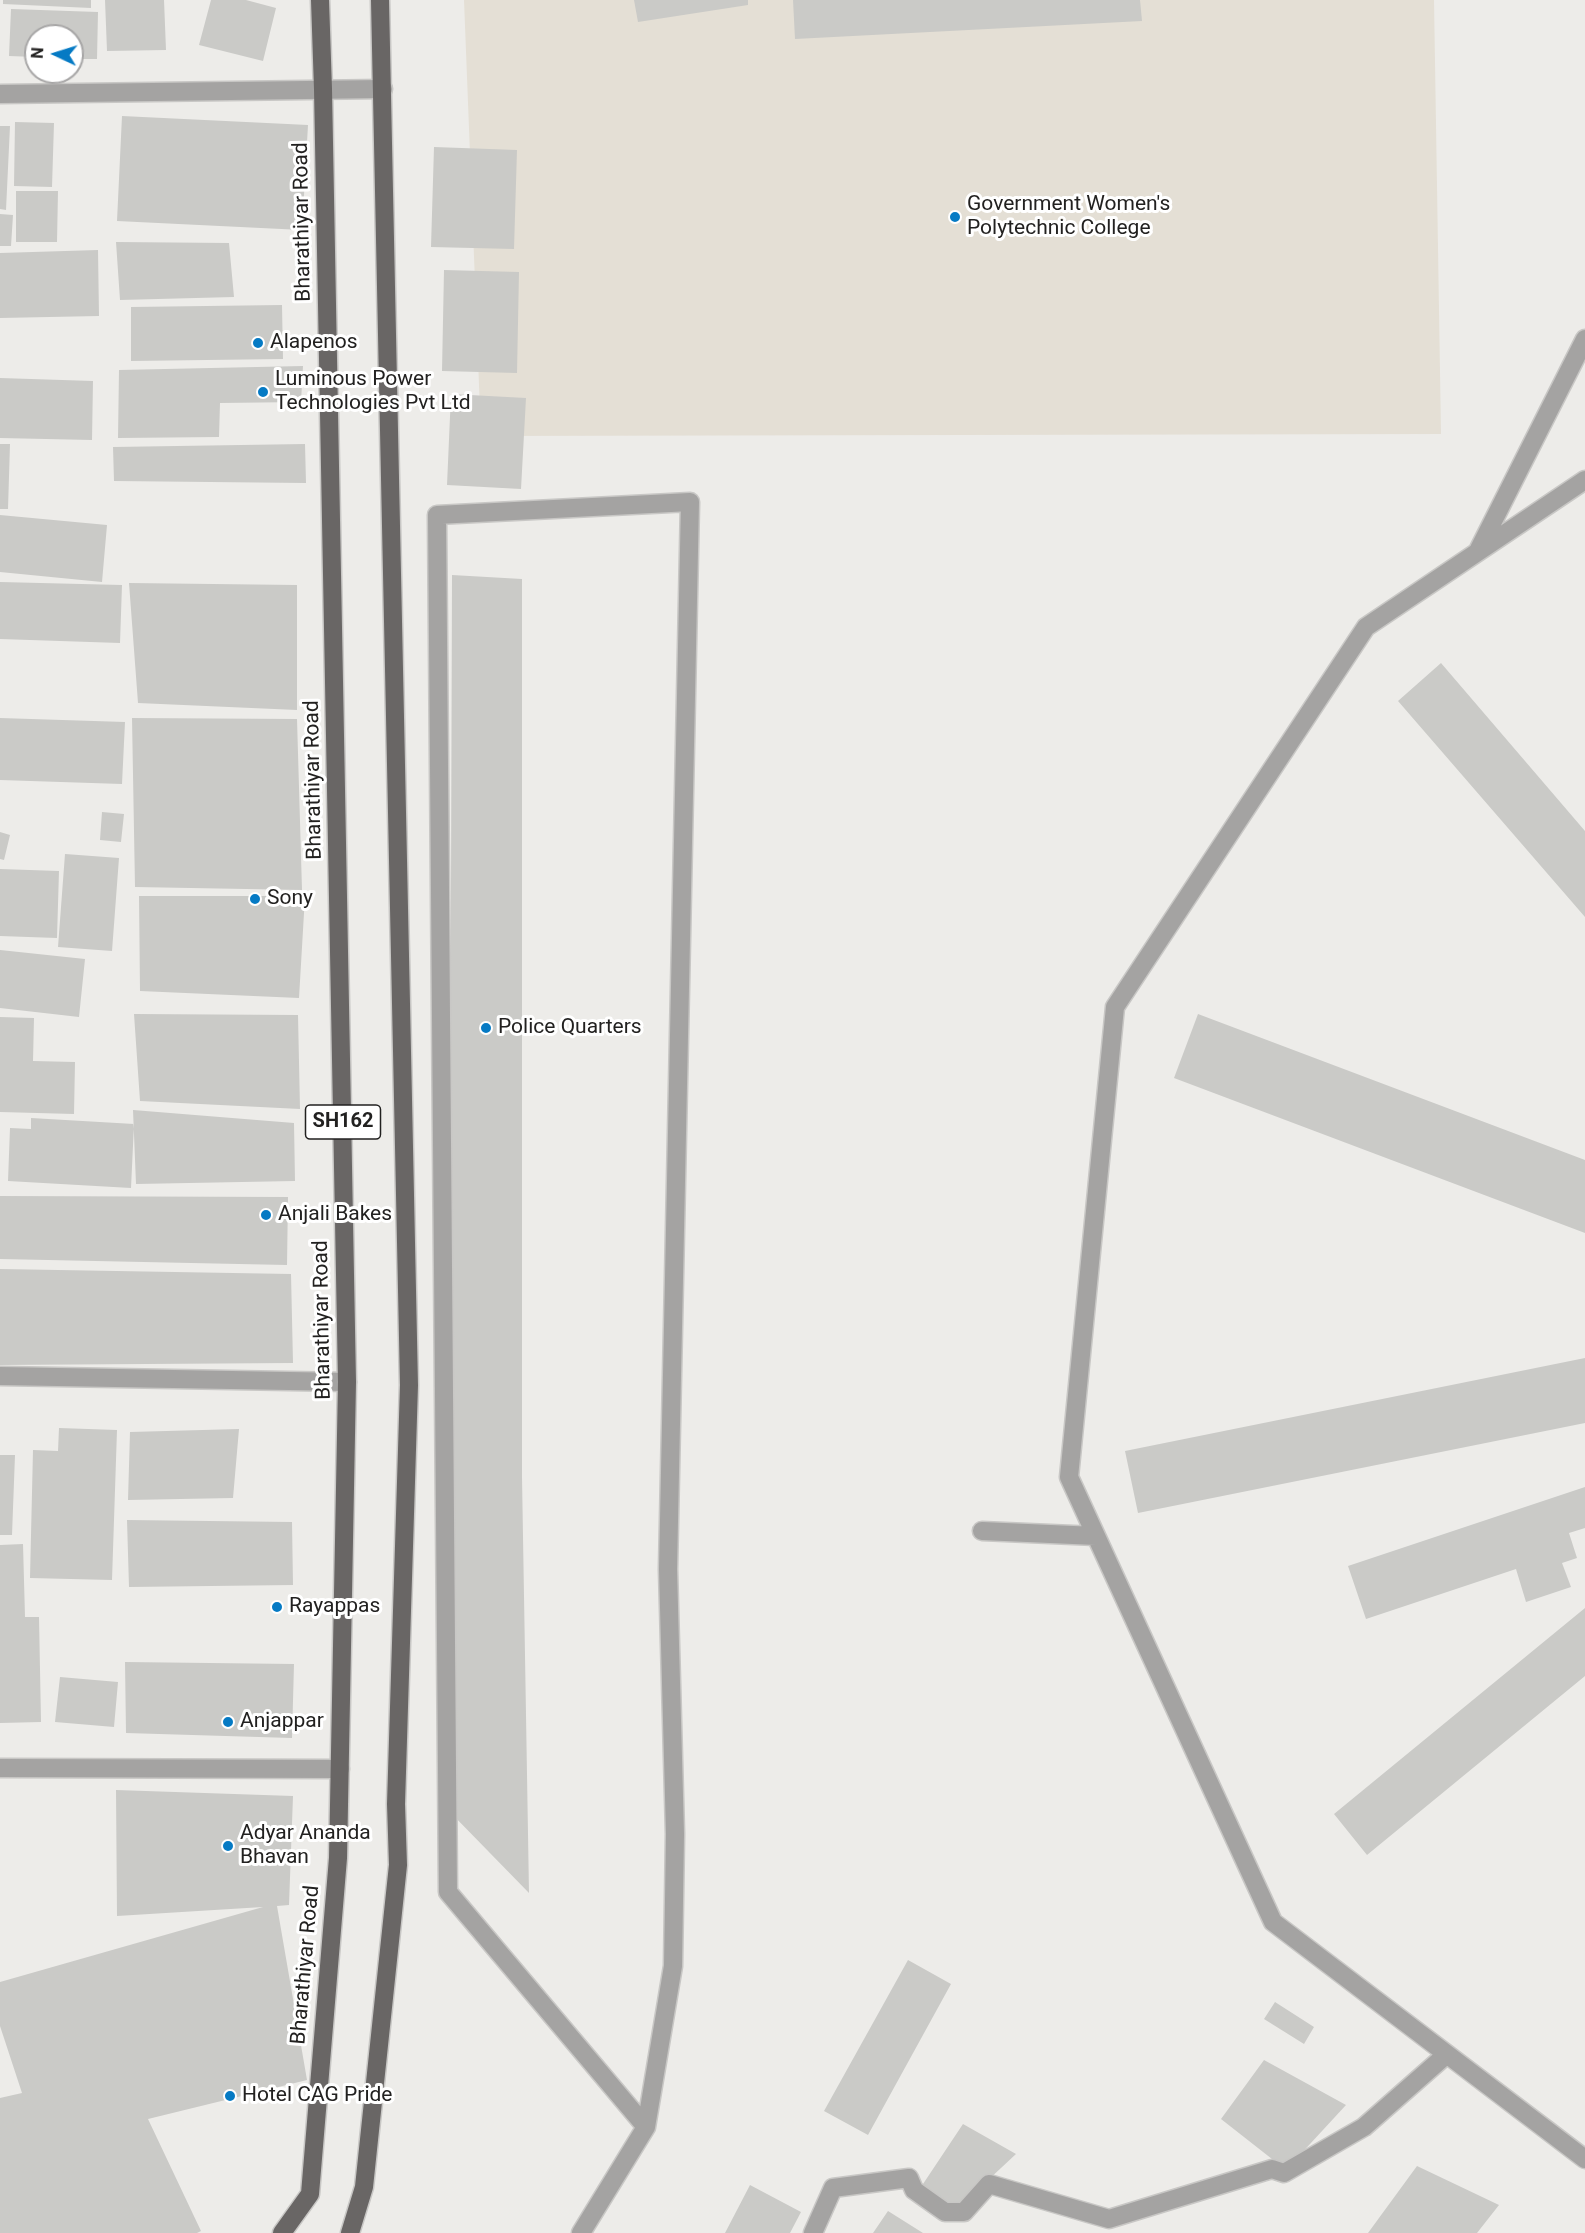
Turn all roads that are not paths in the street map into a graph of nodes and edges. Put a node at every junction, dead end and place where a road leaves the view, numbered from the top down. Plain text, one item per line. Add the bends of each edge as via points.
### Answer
1 (320, 0) edge
2 (380, 0) edge
3 (323, 89) junction
4 (383, 89) junction
5 (0, 94) edge
6 (1585, 339) edge
7 (1585, 480) edge
8 (1478, 552) junction
9 (0, 1376) edge
10 (347, 1382) junction
11 (982, 1531) dead end
12 (1096, 1536) junction
13 (0, 1768) edge
14 (340, 1768) junction
15 (1448, 2054) junction
16 (645, 2127) junction
17 (1585, 2158) edge
18 (282, 2233) edge
19 (350, 2233) edge
20 (581, 2233) edge
21 (813, 2233) edge

1 - 3 main road, Bharathiyar Road / SH162
2 - 4 main road, SH162
3 - 4 street
3 - 5 street
3 - 10 main road, Bharathiyar Road / SH162
4 - 19 main road, SH162 via 409,1385 396,1804 398,1865 364,2187
6 - 8 street
7 - 8 street
8 - 12 street via 1366,627 1115,1007 1069,1477
9 - 10 street
10 - 14 main road, Bharathiyar Road / SH162
11 - 12 street
12 - 15 street via 1273,1922
13 - 14 street
14 - 18 main road, Bharathiyar Road / SH162 via 338,1858 310,2194
15 - 17 street
15 - 21 street via 1364,2127 1284,2173 1272,2169 1109,2219 989,2184 964,2212 945,2212 914,2190 909,2178 833,2188
16 - 16 street via 673,1966 675,1834 668,1569 690,502 437,515 448,1892
16 - 20 street

